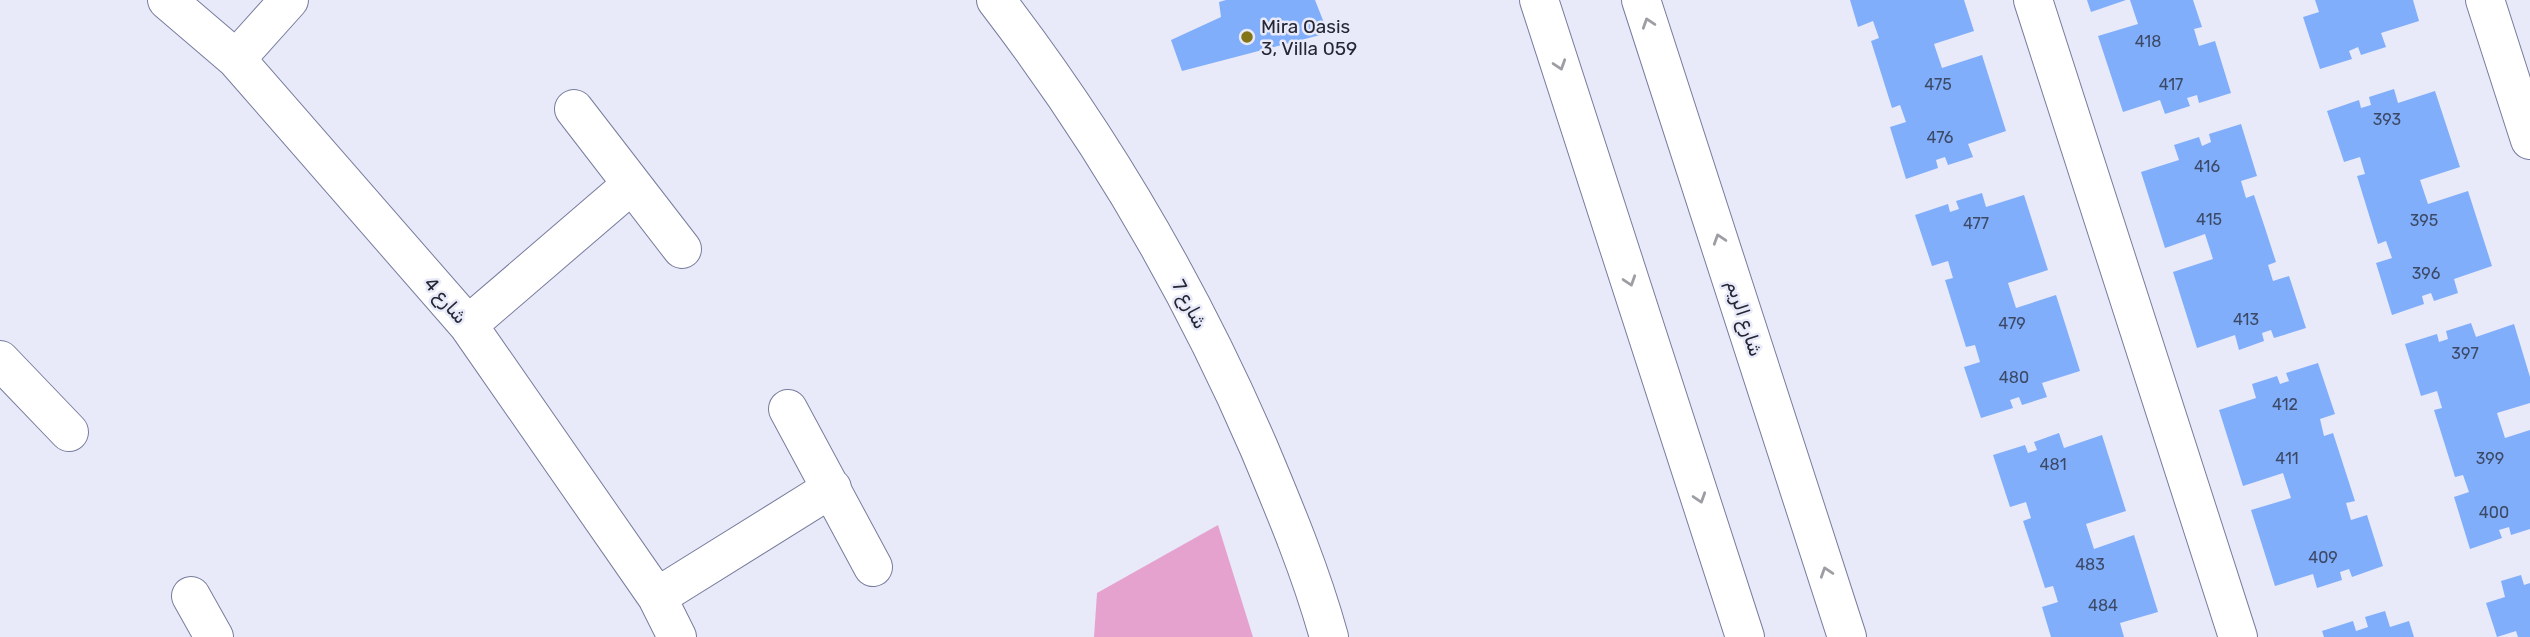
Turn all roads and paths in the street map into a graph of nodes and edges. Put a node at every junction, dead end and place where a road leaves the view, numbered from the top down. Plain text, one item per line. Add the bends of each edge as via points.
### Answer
1 (167, 0) edge
2 (289, 0) edge
3 (996, 0) edge
4 (1539, 0) edge
5 (1641, 0) edge
6 (2033, 0) edge
7 (2485, 0) edge
8 (236, 59) junction
9 (574, 109) dead end
10 (2530, 140) edge
11 (631, 185) junction
12 (682, 249) dead end
13 (468, 325) junction
14 (4, 373) edge
15 (788, 409) dead end
16 (69, 432) dead end
17 (832, 488) junction
18 (873, 567) dead end
19 (191, 596) dead end
20 (657, 597) junction
21 (214, 637) edge
22 (677, 637) edge
23 (1329, 637) edge
24 (1745, 637) edge
25 (1847, 637) edge
26 (2238, 637) edge

1 - 8 street, شارع 4
2 - 8 street
3 - 23 street, شارع 7 via 1091,133 1193,307 1283,504
4 -> 24 street
25 -> 5 street, شارع الريم
6 - 26 street
7 - 10 street
8 - 13 street, شارع 4
9 - 11 street
11 - 12 street
11 - 13 street
13 - 20 street, شارع 4
14 - 16 street
15 - 17 street
17 - 18 street
17 - 20 street
19 - 21 street
20 - 22 street, شارع 4

